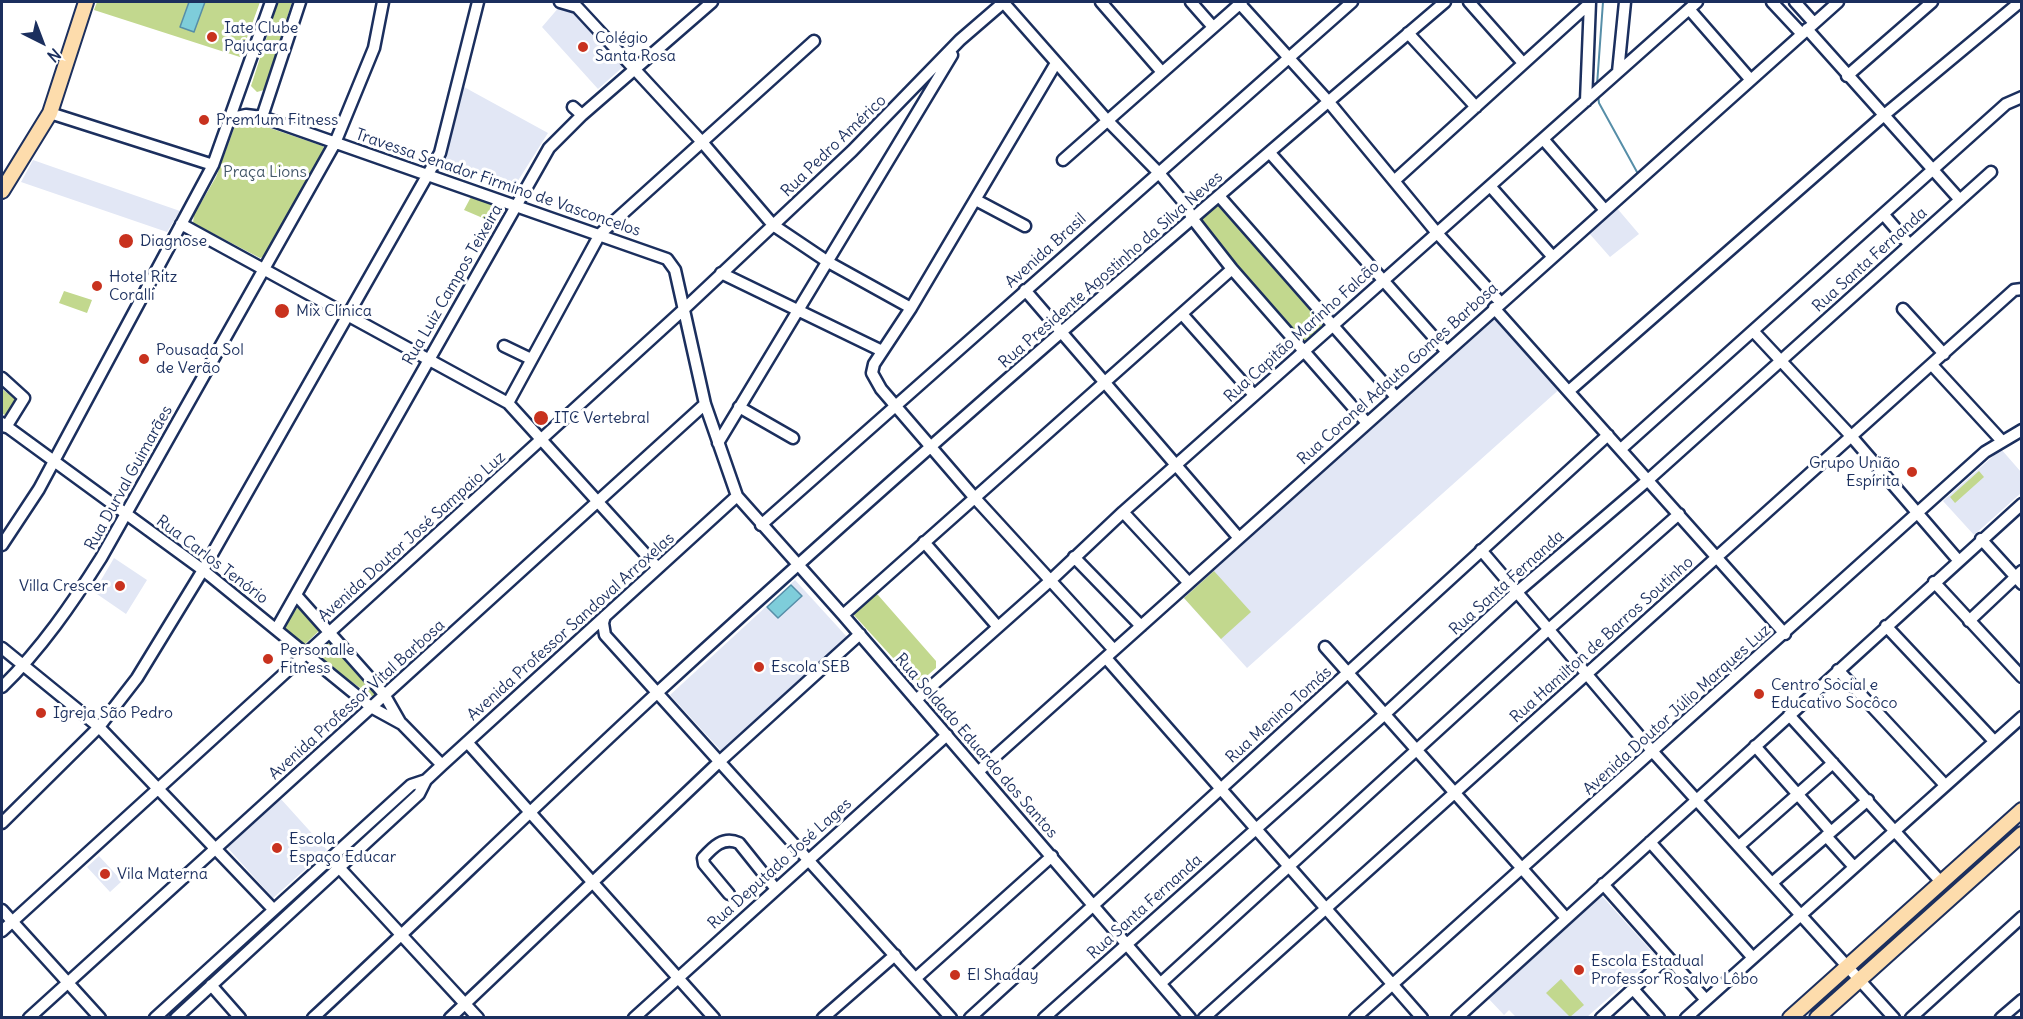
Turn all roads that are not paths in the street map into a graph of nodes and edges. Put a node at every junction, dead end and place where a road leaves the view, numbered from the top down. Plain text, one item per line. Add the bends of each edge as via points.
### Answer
1 (86, 2) edge
2 (271, 2) edge
3 (300, 2) edge
4 (383, 2) edge
5 (478, 2) edge
6 (560, 2) edge
7 (712, 2) edge
8 (1003, 2) edge
9 (1101, 2) edge
10 (1191, 2) edge
11 (1352, 2) edge
12 (1445, 2) edge
13 (1469, 2) edge
14 (1625, 2) edge
15 (1772, 2) edge
16 (1795, 2) edge
17 (1838, 2) edge
18 (1932, 2) edge
19 (2020, 2) edge
20 (1241, 3) edge
21 (1590, 3) edge
22 (580, 4) edge
23 (1693, 5) edge
24 (1213, 27) junction
25 (1807, 29) junction
26 (1408, 33) junction
27 (960, 40) junction
28 (814, 41) dead end
29 (1288, 59) junction
30 (1056, 63) junction
31 (1523, 63) junction
32 (634, 70) junction
33 (1161, 71) junction
34 (1618, 72) junction
35 (1847, 76) junction
36 (1750, 79) junction
37 (2022, 97) edge
38 (1328, 101) junction
39 (1586, 101) junction
40 (573, 107) dead end
41 (1476, 107) junction
42 (50, 113) junction
43 (582, 115) junction
44 (1883, 116) junction
45 (262, 117) junction
46 (232, 118) junction
47 (1106, 119) junction
48 (1543, 139) junction
49 (702, 142) junction
50 (335, 143) junction
51 (1270, 153) junction
52 (1064, 160) dead end
53 (213, 165) junction
54 (1934, 170) junction
55 (1158, 172) junction
56 (1991, 172) dead end
57 (428, 176) junction
58 (1394, 182) junction
59 (1490, 186) junction
60 (2, 191) edge
61 (1219, 196) junction
62 (976, 200) junction
63 (1960, 200) junction
64 (517, 205) junction
65 (1604, 209) junction
66 (1884, 215) junction
67 (1192, 218) junction
68 (180, 224) junction
69 (773, 225) junction
70 (1025, 226) dead end
71 (1437, 233) junction
72 (600, 234) junction
73 (1909, 244) junction
74 (651, 252) joint
75 (1552, 256) junction
76 (828, 262) junction
77 (1232, 269) junction
78 (263, 271) junction
79 (721, 273) junction
80 (1383, 280) junction
81 (2022, 289) edge
82 (1025, 290) junction
83 (1497, 305) junction
84 (911, 308) junction
85 (1903, 309) dead end
86 (683, 310) junction
87 (797, 312) junction
88 (1182, 314) junction
89 (346, 315) junction
90 (1334, 325) junction
91 (1061, 331) junction
92 (1754, 332) junction
93 (504, 346) dead end
94 (882, 351) junction
95 (1446, 351) junction
96 (1305, 352) junction
97 (1944, 354) junction
98 (428, 358) junction
99 (531, 359) junction
100 (1782, 360) junction
101 (1932, 364) junction
102 (2, 378) edge
103 (1105, 382) junction
104 (1570, 390) junction
105 (1254, 395) junction
106 (1395, 396) junction
107 (508, 403) junction
108 (705, 404) junction
109 (896, 406) junction
110 (739, 407) junction
111 (1366, 422) junction
112 (3, 425) edge
113 (2022, 430) edge
114 (1608, 435) junction
115 (1851, 436) junction
116 (542, 438) junction
117 (793, 438) dead end
118 (2001, 440) junction
119 (718, 443) junction
120 (932, 447) junction
121 (1621, 449) junction
122 (53, 461) junction
123 (1176, 465) junction
124 (1648, 480) junction
125 (737, 496) junction
126 (974, 497) junction
127 (598, 502) junction
128 (2022, 504) edge
129 (1123, 512) junction
130 (1918, 513) junction
131 (125, 514) junction
132 (1679, 514) junction
133 (761, 525) junction
134 (1238, 537) junction
135 (1981, 539) junction
136 (924, 542) junction
137 (2, 545) edge
138 (1481, 550) junction
139 (1074, 557) junction
140 (1717, 557) junction
141 (1958, 560) junction
142 (799, 565) junction
143 (658, 568) junction
144 (203, 570) junction
145 (2019, 578) edge
146 (1051, 580) junction
147 (1188, 582) junction
148 (1934, 582) junction
149 (1517, 592) junction
150 (296, 595) junction
151 (843, 615) junction
152 (605, 616) junction
153 (1969, 621) junction
154 (1141, 626) junction
155 (1886, 626) junction
156 (998, 627) junction
157 (277, 628) junction
158 (1549, 629) junction
159 (329, 633) junction
160 (860, 634) junction
161 (1785, 634) junction
162 (585, 635) junction
163 (605, 635) junction
164 (1325, 647) dead end
165 (2, 648) edge
166 (306, 654) junction
167 (1110, 654) junction
168 (23, 666) junction
169 (1838, 670) junction
170 (1348, 672) junction
171 (1587, 674) junction
172 (2022, 677) edge
173 (2, 687) edge
174 (929, 688) junction
175 (657, 693) junction
176 (384, 694) junction
177 (916, 700) junction
178 (371, 706) junction
179 (926, 710) junction
180 (1385, 714) junction
181 (1789, 715) junction
182 (2022, 717) edge
183 (402, 724) junction
184 (99, 727) junction
185 (947, 735) junction
186 (1994, 741) junction
187 (467, 742) junction
188 (1755, 746) junction
189 (934, 747) junction
190 (1417, 750) junction
191 (1653, 752) junction
192 (719, 762) junction
193 (1833, 763) junction
194 (442, 765) junction
195 (979, 771) junction
196 (426, 780) junction
197 (1945, 785) junction
198 (157, 789) junction
199 (1221, 789) junction
200 (1455, 792) junction
201 (1797, 795) junction
202 (1697, 799) junction
203 (1868, 800) junction
204 (2022, 810) edge
205 (530, 813) junction
206 (2, 823) edge
207 (1256, 828) junction
208 (1895, 830) junction
209 (1828, 834) junction
210 (2022, 834) edge
211 (1650, 842) junction
212 (1739, 846) junction
213 (215, 848) junction
214 (1052, 856) junction
215 (808, 858) junction
216 (328, 860) junction
217 (340, 865) junction
218 (1521, 867) junction
219 (1854, 867) junction
220 (1290, 868) junction
221 (1941, 882) junction
222 (592, 883) junction
223 (1772, 883) junction
224 (1604, 884) junction
225 (776, 888) junction
226 (729, 894) dead end
227 (1093, 906) junction
228 (1326, 908) junction
229 (273, 909) junction
230 (2, 910) edge
231 (1801, 915) junction
232 (2022, 917) edge
233 (1566, 918) junction
234 (12, 921) junction
235 (2, 931) edge
236 (403, 934) junction
237 (1127, 944) junction
238 (895, 955) junction
239 (1668, 957) junction
240 (1753, 958) junction
241 (1848, 965) junction
242 (678, 977) junction
243 (916, 978) junction
244 (1860, 979) junction
245 (68, 981) junction
246 (1161, 983) junction
247 (1392, 984) junction
248 (211, 986) junction
249 (1633, 989) junction
250 (1706, 999) junction
251 (2022, 1000) edge
252 (465, 1003) junction
253 (29, 1017) edge
254 (100, 1017) edge
255 (155, 1017) edge
256 (176, 1017) edge
257 (240, 1017) edge
258 (313, 1017) edge
259 (450, 1017) edge
260 (478, 1017) edge
261 (634, 1017) edge
262 (714, 1017) edge
263 (823, 1017) edge
264 (951, 1017) edge
265 (970, 1017) edge
266 (1044, 1017) edge
267 (1190, 1017) edge
268 (1204, 1017) edge
269 (1355, 1017) edge
270 (1422, 1017) edge
271 (1457, 1017) edge
272 (1601, 1017) edge
273 (1659, 1017) edge
274 (1686, 1017) edge
275 (1790, 1017) edge
276 (1817, 1017) edge
277 (1894, 1017) edge
278 (1911, 1017) edge
279 (2001, 1017) edge

1 - 42 main road
2 - 46 street
3 - 45 street
4 - 50 street, Rua Durval Guimarães via 374,48
5 - 57 street via 445,140
6 - 22 street
7 - 32 street, Rua Luiz Campos Teixeira
8 - 27 street, Rua Pedro Américo
8 - 30 street
9 - 33 street
10 - 24 street
11 - 29 street, Avenida Brasil
12 - 26 street, Rua Presidente Agostinho da Silva Neves
13 - 31 street
14 - 34 street
15 - 25 street
16 - 25 street
17 - 25 street, Rua Coronel Adauto Gomes Barbosa
18 - 35 street
19 - 44 street
20 - 24 street
20 - 29 street
21 - 31 street
21 - 39 street
22 - 32 street
23 - 34 street, Rua Capitão Marinho Falcão
23 - 36 street
24 - 33 street
25 - 35 street
25 - 36 street, Rua Coronel Adauto Gomes Barbosa
26 - 38 street, Rua Presidente Agostinho da Silva Neves
26 - 41 street
27 - 69 street, Rua Pedro Américo
27 - 76 street
28 - 49 street
29 - 38 street
29 - 55 street, Avenida Brasil
30 - 47 street
30 - 62 street
31 - 41 street
32 - 43 street, Rua Luiz Campos Teixeira
32 - 49 street
33 - 47 street
34 - 39 street, Rua Capitão Marinho Falcão
35 - 44 street
36 - 65 street, Rua Coronel Adauto Gomes Barbosa
37 - 54 street via 2006,104
38 - 51 street, Rua Presidente Agostinho da Silva Neves
38 - 58 street
39 - 48 street, Rua Capitão Marinho Falcão
40 - 43 street
41 - 58 street
42 - 53 street
42 - 60 main road
43 - 64 street, Rua Luiz Campos Teixeira via 549,148
44 - 54 street
44 - 104 street
45 - 46 street, Travessa Senador Firmino de Vasconcelos
45 - 50 street, Travessa Senador Firmino de Vasconcelos
46 - 53 street
47 - 52 street
47 - 55 street
48 - 59 street, Rua Capitão Marinho Falcão
48 - 65 street
49 - 69 street
49 - 72 street
50 - 57 street, Travessa Senador Firmino de Vasconcelos
50 - 78 street, Rua Durval Guimarães
51 - 61 street, Rua Presidente Agostinho da Silva Neves
51 - 80 street
53 - 68 street
54 - 63 street
54 - 66 street
55 - 67 street
55 - 82 street, Avenida Brasil
56 - 63 street, Rua Santa Fernanda
57 - 64 street, Travessa Senador Firmino de Vasconcelos
57 - 89 street
58 - 71 street
59 - 71 street, Rua Capitão Marinho Falcão
59 - 75 street
61 - 67 street, Rua Presidente Agostinho da Silva Neves
61 - 90 street
62 - 70 street
62 - 84 street
63 - 73 street, Rua Santa Fernanda
64 - 72 street, Travessa Senador Firmino de Vasconcelos
64 - 98 street, Rua Luiz Campos Teixeira
65 - 75 street, Rua Coronel Adauto Gomes Barbosa
66 - 73 street
66 - 92 street
67 - 77 street
67 - 91 street, Rua Presidente Agostinho da Silva Neves
68 - 78 street
68 - 122 street
69 - 76 street
69 - 79 street, Rua Pedro Américo
71 - 80 street, Rua Capitão Marinho Falcão
71 - 83 street
72 - 74 street, Travessa Senador Firmino de Vasconcelos
72 - 99 street
73 - 100 street, Rua Santa Fernanda
74 - 86 street, Rua Soldado Eduardo dos Santos via 671,263
75 - 83 street, Rua Coronel Adauto Gomes Barbosa
76 - 84 street
76 - 87 street
77 - 88 street
77 - 96 street
78 - 89 street
78 - 131 street, Rua Durval Guimarães
79 - 86 street, Rua Pedro Américo
79 - 87 street
80 - 90 street, Rua Capitão Marinho Falcão
80 - 95 street
81 - 97 street, Rua Hamilton de Barros Soutinho via 2014,290
82 - 91 street
82 - 109 street, Avenida Brasil
83 - 95 street, Rua Coronel Adauto Gomes Barbosa
83 - 104 street
84 - 94 street
85 - 97 street
86 - 108 street, Rua Soldado Eduardo dos Santos
86 - 116 street, Avenida Doutor José Sampaio Luz
87 - 94 street
87 - 110 street
88 - 103 street
88 - 105 street
89 - 98 street
89 - 144 street
90 - 96 street, Rua Capitão Marinho Falcão
90 - 106 street
91 - 103 street
91 - 120 street, Rua Presidente Agostinho da Silva Neves
92 - 100 street
92 - 121 street
93 - 99 street
94 - 109 street via 872,373
95 - 106 street, Rua Coronel Adauto Gomes Barbosa
96 - 105 street, Rua Capitão Marinho Falcão
96 - 111 street
97 - 101 street, Rua Hamilton de Barros Soutinho
98 - 107 street
98 - 150 street, Rua Luiz Campos Teixeira
99 - 107 street
100 - 115 street
100 - 124 street, Rua Santa Fernanda
101 - 115 street, Rua Hamilton de Barros Soutinho
101 - 118 street
102 - 112 street via 24,398
103 - 123 street
103 - 126 street
104 - 114 street
105 - 123 street, Rua Capitão Marinho Falcão
106 - 111 street, Rua Coronel Adauto Gomes Barbosa
107 - 116 street
108 - 119 street, Rua Soldado Eduardo dos Santos
108 - 127 street, Avenida Professor Vital Barbosa
109 - 120 street
109 - 133 street, Avenida Brasil
110 - 117 street
110 - 119 street
111 - 134 street, Rua Coronel Adauto Gomes Barbosa
112 - 122 street, Rua Carlos Tenório
113 - 118 street, Avenida Doutor Júlio Marques Luz
114 - 121 street
114 - 138 street, Rua Menino Tomás
115 - 130 street
115 - 140 street, Rua Hamilton de Barros Soutinho
116 - 127 street
116 - 159 street, Avenida Doutor José Sampaio Luz
118 - 130 street, Avenida Doutor Júlio Marques Luz
119 - 125 street, Rua Soldado Eduardo dos Santos
120 - 126 street
120 - 142 street, Rua Presidente Agostinho da Silva Neves
121 - 124 street
122 - 131 street, Rua Carlos Tenório
122 - 137 street
123 - 129 street, Rua Capitão Marinho Falcão
123 - 134 street
124 - 132 street
124 - 149 street, Rua Santa Fernanda
125 - 133 street, Rua Soldado Eduardo dos Santos
125 - 143 street, Avenida Professor Sandoval Arroxelas
126 - 136 street
126 - 146 street
127 - 143 street
127 - 176 street, Avenida Professor Vital Barbosa
128 - 135 street
129 - 139 street, Rua Capitão Marinho Falcão
129 - 147 street
130 - 141 street
130 - 161 street, Avenida Doutor Júlio Marques Luz
131 - 144 street, Rua Carlos Tenório
131 - 168 street, Rua Durval Guimarães via 70,608
132 - 140 street
132 - 158 street
133 - 142 street, Rua Soldado Eduardo dos Santos
134 - 147 street, Rua Coronel Adauto Gomes Barbosa
135 - 141 street
135 - 145 street
136 - 151 street
136 - 156 street
138 - 149 street
138 - 170 street, Rua Menino Tomás
139 - 146 street, Rua Capitão Marinho Falcão
139 - 154 street
140 - 161 street
140 - 171 street, Rua Hamilton de Barros Soutinho
141 - 148 street
142 - 151 street, Rua Soldado Eduardo dos Santos
142 - 175 street, Rua Presidente Agostinho da Silva Neves
143 - 152 street, Avenida Professor Sandoval Arroxelas
144 - 157 street, Rua Carlos Tenório
144 - 184 street via 137,678
145 - 153 street
146 - 156 street, Rua Capitão Marinho Falcão
146 - 167 street
147 - 154 street, Rua Coronel Adauto Gomes Barbosa
148 - 153 street
148 - 155 street
149 - 158 street
149 - 180 street, Rua Santa Fernanda
150 - 157 street, Rua Luiz Campos Teixeira
150 - 159 street, Rua Carlos Tenório
151 - 160 street, Rua Soldado Eduardo dos Santos
152 - 162 street, Avenida Professor Sandoval Arroxelas
152 - 163 street
153 - 172 street
154 - 167 street, Rua Coronel Adauto Gomes Barbosa
155 - 169 street
155 - 186 street
156 - 174 street, Rua Capitão Marinho Falcão
157 - 166 street, Rua Carlos Tenório
158 - 171 street
158 - 190 street
159 - 166 street, Avenida Doutor José Sampaio Luz
159 - 176 street, Rua Carlos Tenório
160 - 177 street, Rua Soldado Eduardo dos Santos
160 - 192 street
161 - 191 street, Avenida Doutor Júlio Marques Luz
162 - 163 street
162 - 187 street, Avenida Professor Sandoval Arroxelas
163 - 175 street
164 - 170 street
165 - 168 street
166 - 178 street, Rua Carlos Tenório
166 - 198 street, Avenida Doutor José Sampaio Luz
167 - 195 street, Rua Coronel Adauto Gomes Barbosa
167 - 199 street
168 - 173 street, Rua Durval Guimarães
168 - 184 street
169 - 181 street
169 - 197 street
170 - 180 street
170 - 199 street, Rua Menino Tomás
171 - 191 street
171 - 200 street, Rua Hamilton de Barros Soutinho
174 - 177 street, Rua Capitão Marinho Falcão
174 - 179 street
175 - 192 street
175 - 205 street, Rua Presidente Agostinho da Silva Neves
176 - 178 street, Avenida Professor Vital Barbosa
176 - 183 street, Rua Carlos Tenório
177 - 179 street, Rua Soldado Eduardo dos Santos
177 - 189 street via 937,728
178 - 183 street, Rua Carlos Tenório
178 - 213 street, Avenida Professor Vital Barbosa
179 - 185 street, Rua Soldado Eduardo dos Santos
180 - 190 street
180 - 207 street, Rua Santa Fernanda
181 - 188 street
181 - 193 street
182 - 186 street
183 - 194 street, Rua Carlos Tenório
184 - 198 street
184 - 206 street
185 - 189 street, Rua Deputado José Lages
185 - 195 street, Rua Soldado Eduardo dos Santos
186 - 197 street
187 - 194 street, Avenida Professor Sandoval Arroxelas
187 - 205 street
188 - 201 street
188 - 202 street
189 - 215 street, Rua Deputado José Lages
190 - 200 street
190 - 220 street
191 - 202 street
191 - 218 street, Avenida Doutor Júlio Marques Luz
192 - 215 street
192 - 222 street
193 - 201 street
193 - 203 street
194 - 196 street, Avenida Professor Sandoval Arroxelas
195 - 214 street, Rua Soldado Eduardo dos Santos
196 - 216 street, Avenida Professor Sandoval Arroxelas via 411,785
196 - 217 street, Avenida Professor Sandoval Arroxelas via 419,794
197 - 208 street
198 - 213 street
198 - 234 street, Avenida Doutor José Sampaio Luz
199 - 207 street
199 - 227 street, Rua Menino Tomás
200 - 218 street
200 - 228 street, Rua Hamilton de Barros Soutinho
201 - 209 street
201 - 212 street
202 - 211 street
202 - 212 street
203 - 208 street
203 - 209 street
204 - 221 main road
205 - 222 street
205 - 236 street, Rua Presidente Agostinho da Silva Neves
207 - 220 street
207 - 237 street, Rua Santa Fernanda
208 - 219 street
208 - 221 street
209 - 219 street
209 - 223 street
210 - 244 main road
211 - 224 street
211 - 240 street
212 - 223 street
213 - 229 street
213 - 245 street, Avenida Professor Vital Barbosa
214 - 227 street, Rua Soldado Eduardo dos Santos
214 - 243 street
215 - 225 street, Rua Deputado José Lages
215 - 238 street
216 - 217 street
216 - 229 street, Avenida Professor Sandoval Arroxelas
217 - 236 street
217 - 248 street, Avenida Professor Sandoval Arroxelas
218 - 233 street
218 - 247 street, Avenida Doutor Júlio Marques Luz
219 - 231 street
220 - 228 street
220 - 246 street
221 - 241 main road
222 - 242 street
222 - 252 street
223 - 231 street
224 - 233 street
224 - 239 street
225 - 226 street via 733,840 717,843 703,858
225 - 242 street, Rua Deputado José Lages
227 - 237 street, Rua Soldado Eduardo dos Santos
227 - 265 street, Rua Menino Tomás
228 - 247 street
228 - 268 street, Rua Hamilton de Barros Soutinho
229 - 255 street, Avenida Professor Sandoval Arroxelas
230 - 234 street
231 - 240 street
231 - 241 street
232 - 278 street
233 - 271 street
234 - 235 street, Avenida Doutor José Sampaio Luz
234 - 245 street
236 - 252 street
236 - 258 street, Rua Presidente Agostinho da Silva Neves
237 - 246 street, Rua Soldado Eduardo dos Santos
237 - 266 street, Rua Santa Fernanda
238 - 243 street
238 - 263 street
239 - 249 street
239 - 250 street
240 - 250 street
241 - 244 street
241 - 275 main road
242 - 261 street, Rua Deputado José Lages
242 - 262 street
243 - 264 street
244 - 276 main road
244 - 277 street
245 - 253 street, Avenida Professor Vital Barbosa
245 - 254 street
246 - 267 street, Rua Soldado Eduardo dos Santos
247 - 269 street, Avenida Doutor Júlio Marques Luz
247 - 270 street
248 - 256 street, Avenida Professor Sandoval Arroxelas
248 - 257 street
249 - 272 street
249 - 273 street
250 - 274 street
251 - 279 street
252 - 259 street
252 - 260 street

